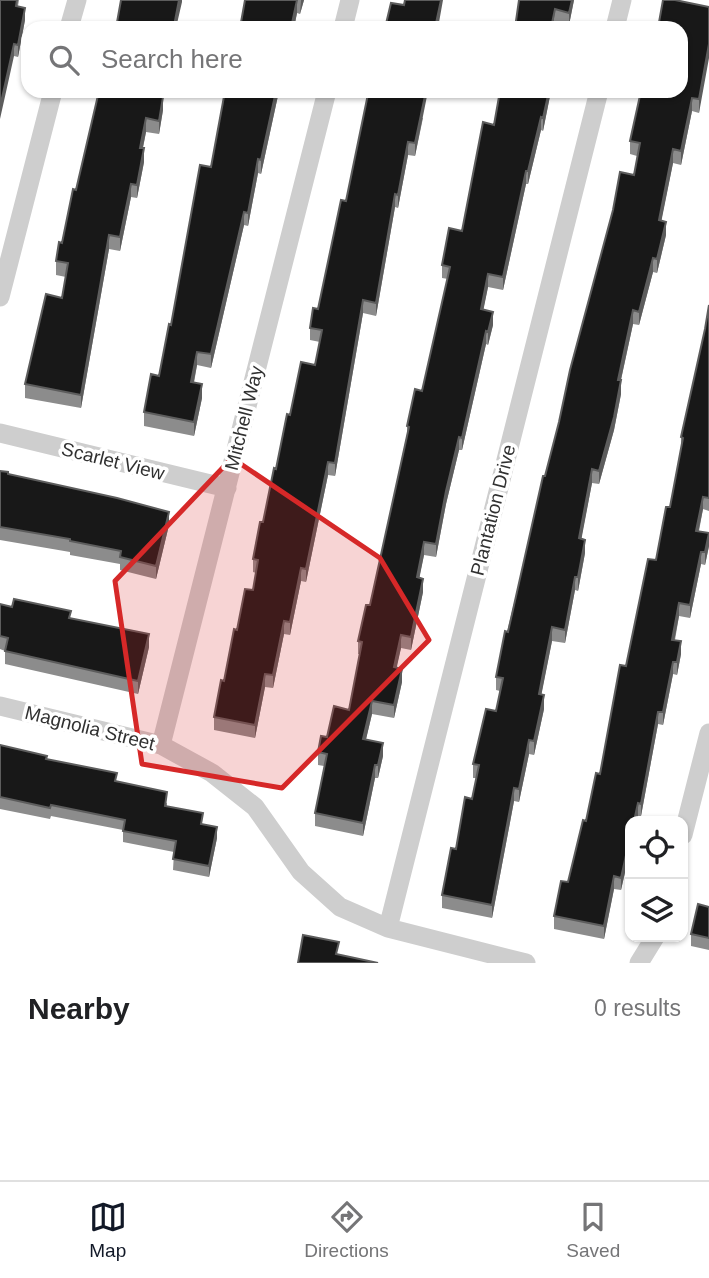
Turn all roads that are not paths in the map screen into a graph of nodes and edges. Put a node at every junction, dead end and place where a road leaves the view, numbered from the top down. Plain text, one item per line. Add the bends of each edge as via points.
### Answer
1 (77, 0) edge
2 (350, 0) edge
3 (622, 0) edge
4 (71, 21) edge
5 (345, 21) edge
6 (617, 21) edge
7 (51, 98) edge
8 (325, 98) edge
9 (597, 98) edge
10 (0, 296) edge
11 (0, 433) edge
12 (227, 488) junction
13 (0, 706) edge
14 (708, 743) edge
15 (162, 745) junction
16 (688, 817) edge
17 (388, 928) junction
18 (652, 942) edge
19 (526, 963) edge
20 (639, 963) edge

1 - 4 street
2 - 5 street
3 - 6 street
7 - 10 street
8 - 12 street, Mitchell Way
9 - 17 street, Plantation Drive
11 - 12 street, Scarlet View
12 - 15 street, Mitchell Way
13 - 15 street, Magnolia Street
14 - 16 street
15 - 17 street, Magnolia Street via 212,773 255,807 300,872 340,907
17 - 19 street, Magnolia Street
18 - 20 street

